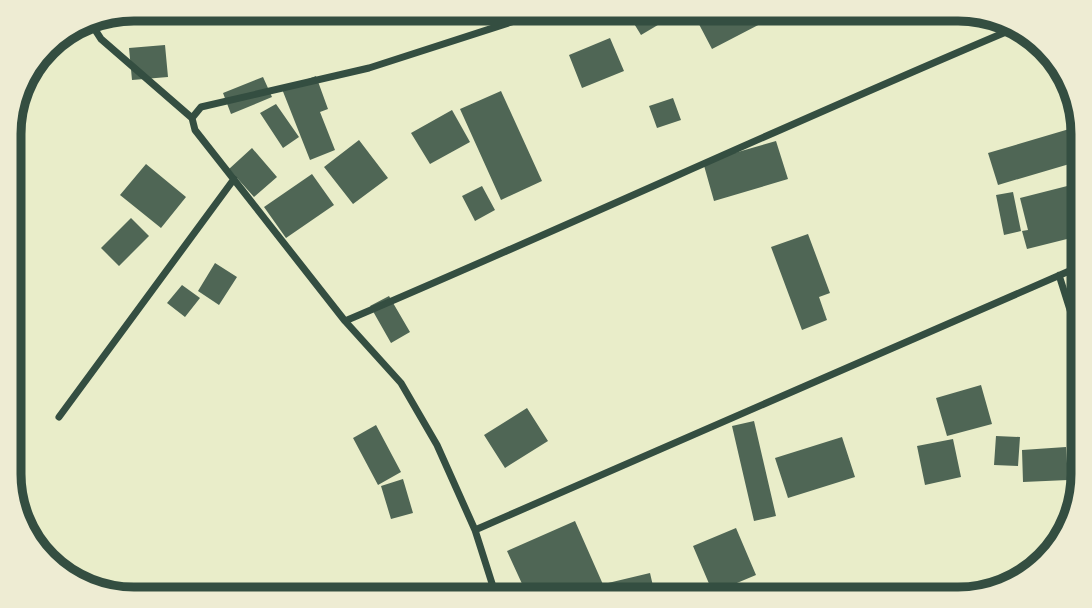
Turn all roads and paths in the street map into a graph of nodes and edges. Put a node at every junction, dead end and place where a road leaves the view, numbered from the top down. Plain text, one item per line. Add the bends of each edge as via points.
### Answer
1 (515, 21) edge
2 (94, 29) edge
3 (1006, 32) edge
4 (191, 118) junction
5 (234, 179) junction
6 (1071, 270) edge
7 (1059, 275) junction
8 (1071, 313) edge
9 (345, 321) junction
10 (59, 417) dead end
11 (475, 530) junction
12 (493, 587) edge

1 - 4 street via 369,68 201,107
2 - 4 street
3 - 9 street
4 - 5 street via 195,130
5 - 9 street
5 - 10 street
6 - 7 street
7 - 8 street
7 - 11 street
9 - 11 street via 401,383 437,445
11 - 12 street

